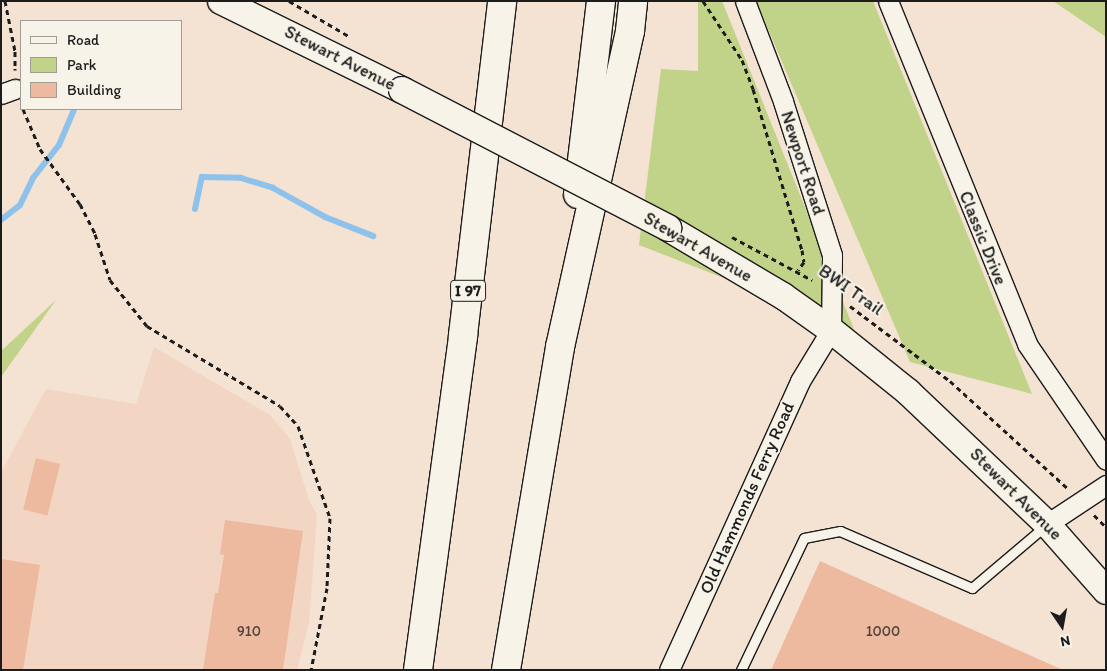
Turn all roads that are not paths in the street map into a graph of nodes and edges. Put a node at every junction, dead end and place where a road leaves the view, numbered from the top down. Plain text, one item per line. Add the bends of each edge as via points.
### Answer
1 (221, 1) edge
2 (502, 1) edge
3 (601, 1) edge
4 (633, 1) edge
5 (745, 1) edge
6 (888, 1) edge
7 (831, 330) junction
8 (560, 346) junction
9 (1106, 460) edge
10 (1106, 484) edge
11 (1047, 524) junction
12 (430, 580) junction
13 (1106, 591) edge
14 (518, 598) junction
15 (408, 670) edge
16 (418, 670) edge
17 (506, 670) edge
18 (512, 670) edge
19 (669, 670) edge
20 (741, 670) edge

1 - 7 street, Stewart Avenue, bridge via 402,90 668,228 783,296
2 - 12 highway, I 97 via 463,335
3 - 8 highway
4 - 8 highway via 630,31
5 - 7 street, Newport Road via 783,101 832,255
6 - 9 street, Classic Drive via 1027,344
7 - 11 street, Stewart Avenue via 934,414
7 - 19 street, Old Hammonds Ferry Road via 800,381
8 - 14 highway
10 - 11 street
11 - 13 street, Stewart Avenue
11 - 20 lane via 972,588 840,531 804,538
12 - 15 highway
12 - 16 highway, I 97
14 - 17 highway
14 - 18 highway

